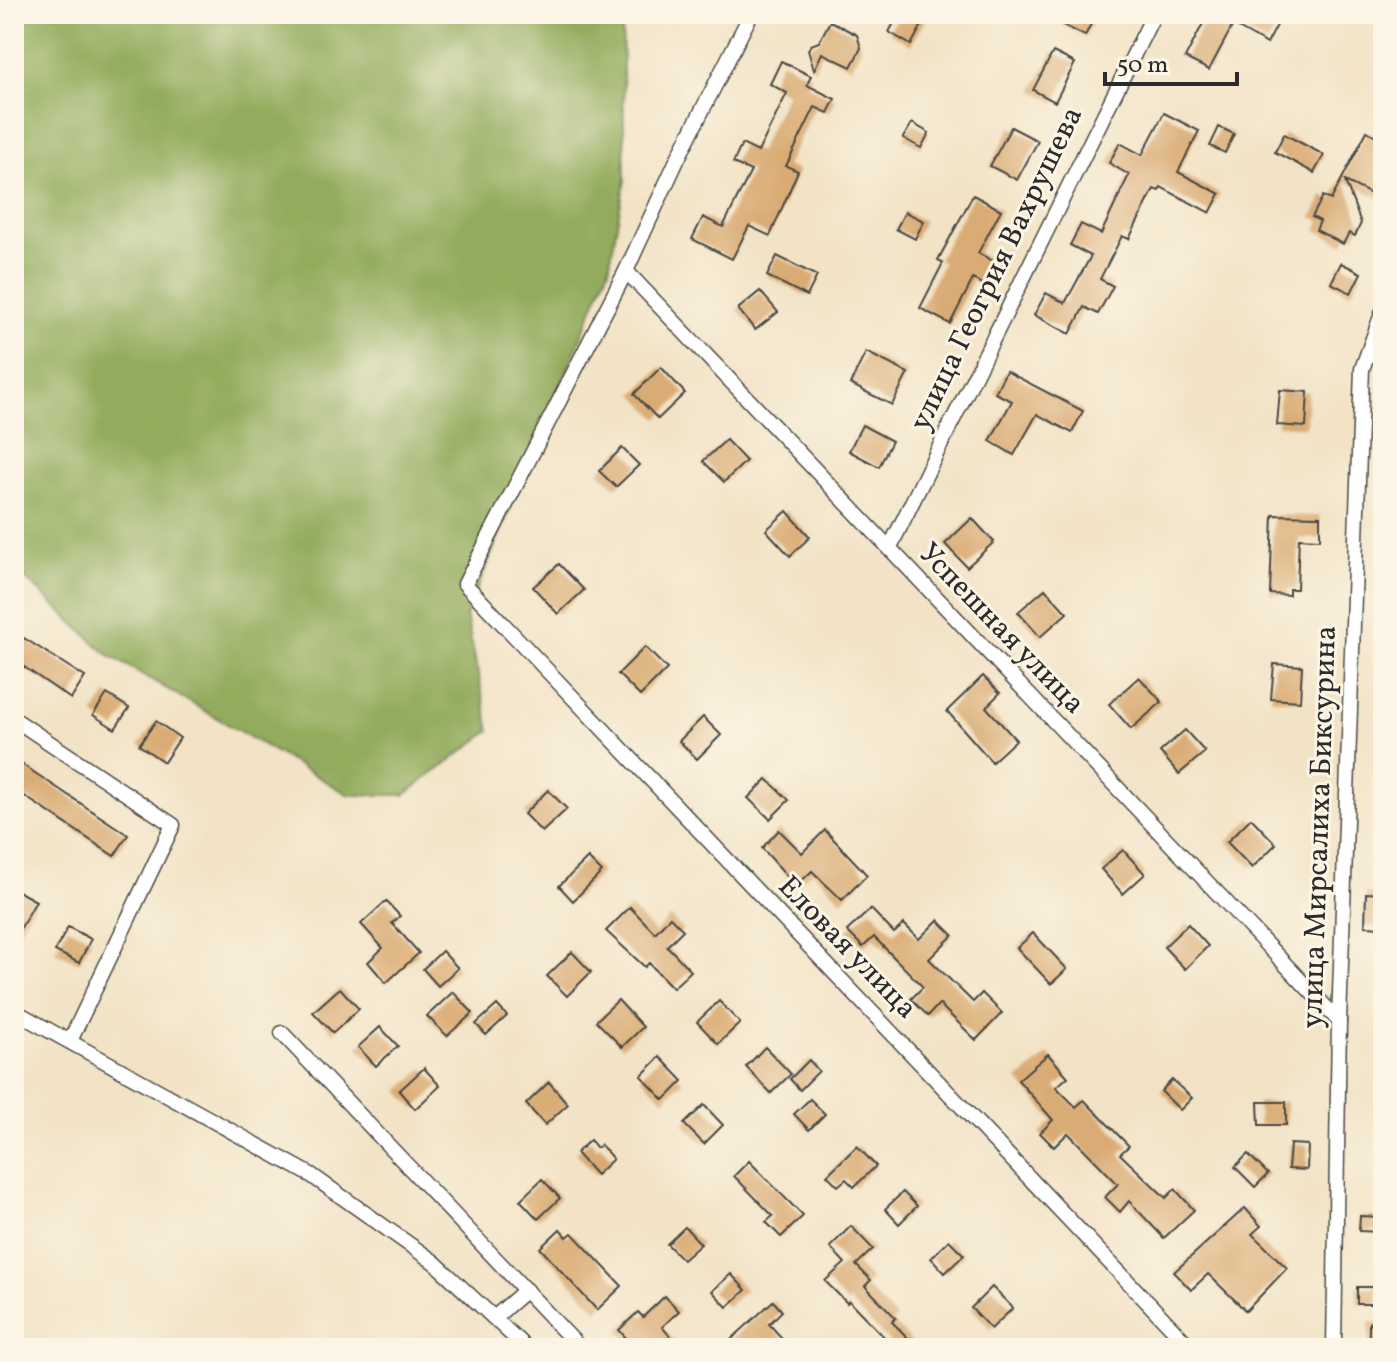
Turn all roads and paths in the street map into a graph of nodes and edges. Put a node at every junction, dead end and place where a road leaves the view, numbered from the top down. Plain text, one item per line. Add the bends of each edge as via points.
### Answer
1 (751, 14) edge
2 (1154, 14) edge
3 (626, 271) junction
4 (1383, 311) edge
5 (889, 549) junction
6 (14, 719) edge
7 (14, 1011) edge
8 (1339, 1021) junction
9 (282, 1033) dead end
10 (70, 1041) junction
11 (526, 1290) junction
12 (494, 1318) junction
13 (526, 1348) edge
14 (580, 1348) edge
15 (1191, 1348) edge
16 (1334, 1348) edge

1 - 3 street
2 - 5 street, улица Геогрия Вахрушева
3 - 5 street, Успешная улица
3 - 15 street, Еловая улица via 465,584
4 - 8 street, улица Мирсалиха Биксурина via 1362,369
5 - 8 street, Успешная улица
6 - 10 street via 173,825
7 - 10 street
8 - 16 street, улица Мирсалиха Биксурина
9 - 11 street
10 - 12 street via 311,1175 434,1262
11 - 12 street
11 - 14 street
12 - 13 street

